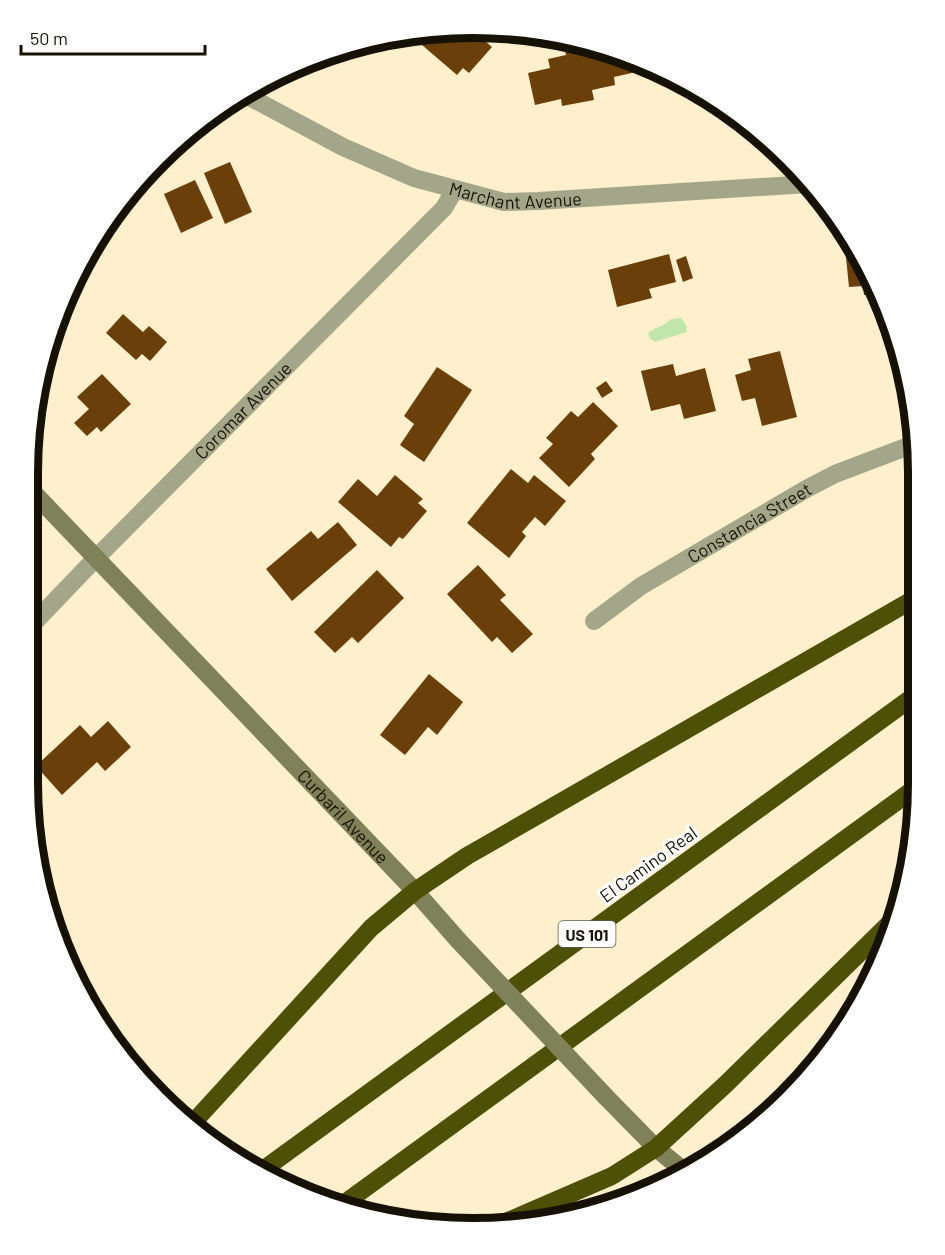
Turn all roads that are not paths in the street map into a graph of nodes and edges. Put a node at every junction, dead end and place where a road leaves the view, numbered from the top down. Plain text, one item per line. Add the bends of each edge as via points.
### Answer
1 (252, 98) edge
2 (799, 185) edge
3 (455, 189) junction
4 (907, 447) edge
5 (38, 497) edge
6 (96, 558) junction
7 (908, 602) edge
8 (38, 619) edge
9 (594, 621) dead end
10 (908, 700) edge
11 (908, 794) edge
12 (415, 891) junction
13 (880, 933) edge
14 (197, 1119) edge
15 (656, 1148) junction
16 (268, 1166) edge
17 (678, 1166) edge
18 (672, 1169) edge
19 (350, 1200) edge
20 (522, 1215) edge

1 - 3 street, Marchant Avenue via 343,147 414,178
2 - 3 street, Marchant Avenue via 538,201 504,201
3 - 6 street, Coromar Avenue via 444,208
4 - 9 street, Constancia Street via 808,488 641,586
5 - 6 main road, Curbaril Avenue
6 - 8 street, Coromar Avenue
6 - 12 main road, Curbaril Avenue
7 - 12 highway via 467,856
10 - 16 highway, El Camino Real / US 101
11 - 19 highway
12 - 14 highway via 371,928
12 - 15 main road, Curbaril Avenue, bridge
13 - 15 highway
15 - 17 main road, Curbaril Avenue
15 - 18 main road, Curbaril Avenue
15 - 20 highway via 612,1176

